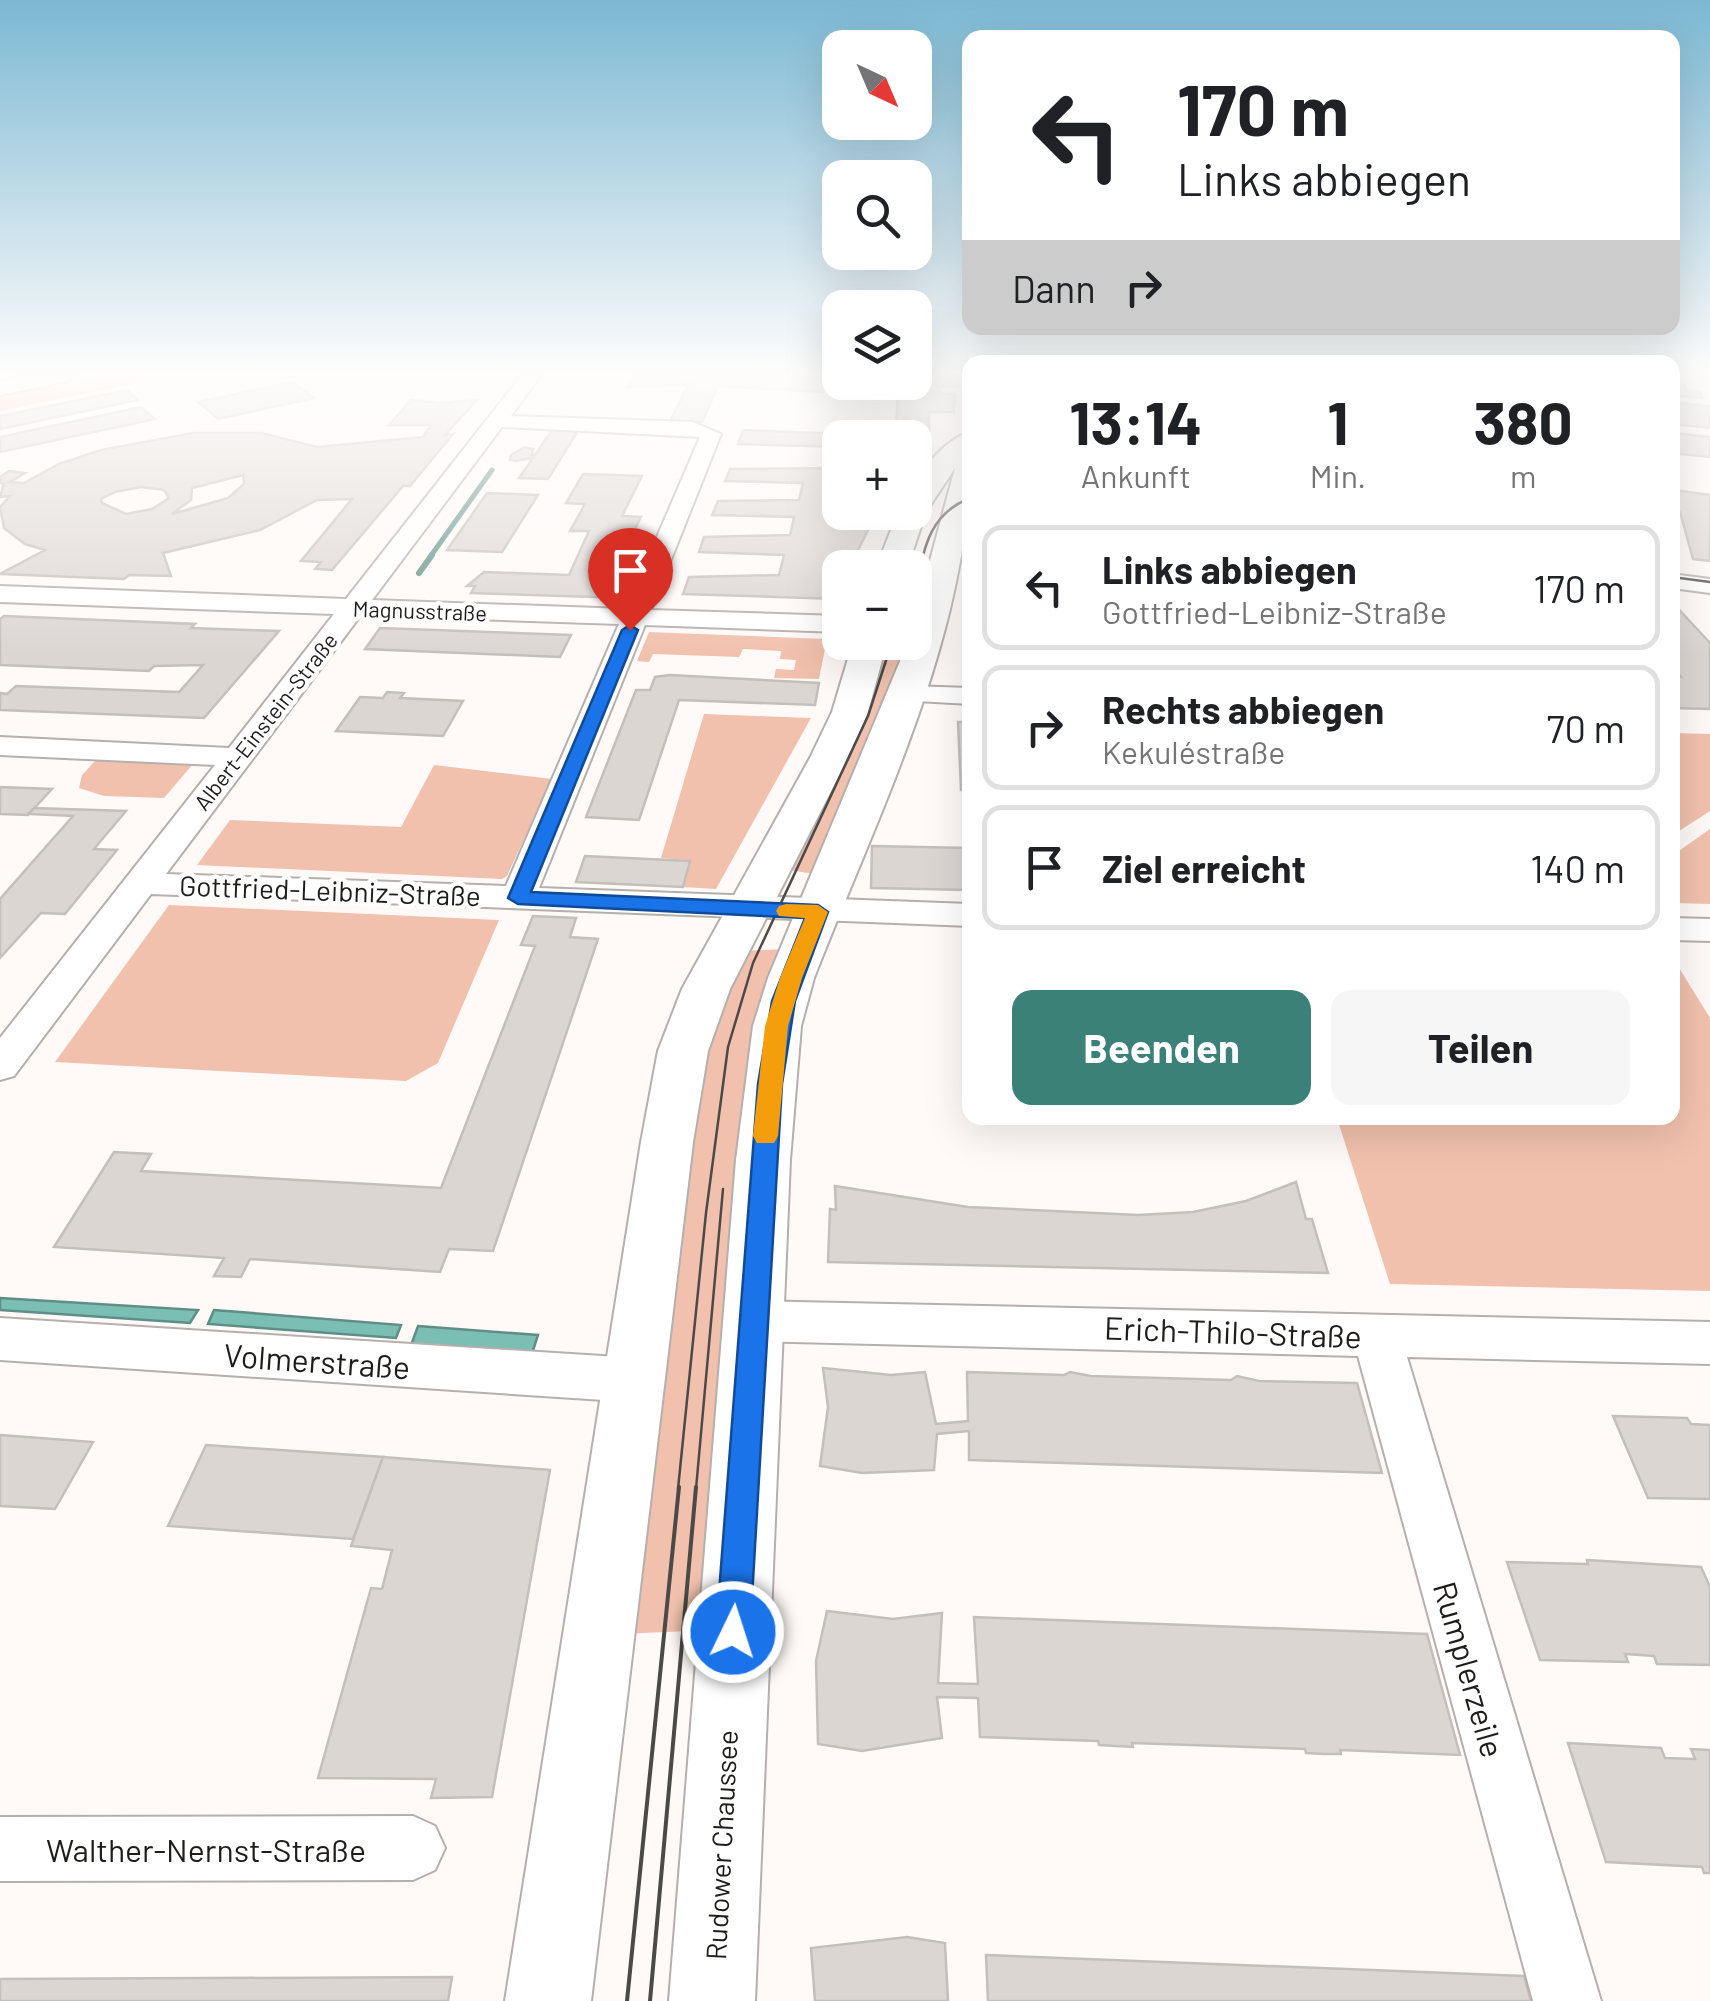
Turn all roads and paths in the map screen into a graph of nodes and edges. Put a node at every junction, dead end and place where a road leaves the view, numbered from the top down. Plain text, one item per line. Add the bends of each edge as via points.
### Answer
1 (460, 469) edge
2 (698, 469) edge
3 (962, 501) edge
4 (1680, 571) edge
5 (1710, 575) edge
6 (1680, 582) edge
7 (1710, 586) edge
8 (0, 594) edge
9 (354, 608) junction
10 (635, 617) junction
11 (822, 623) edge
12 (865, 660) edge
13 (909, 694) junction
14 (962, 696) edge
15 (0, 746) edge
16 (236, 756) junction
17 (141, 882) junction
18 (518, 898) junction
19 (746, 910) junction
20 (818, 912) junction
21 (962, 915) edge
22 (0, 1066) edge
23 (756, 1321) junction
24 (1377, 1336) junction
25 (0, 1339) edge
26 (1710, 1343) edge
27 (634, 1380) junction
28 (0, 1848) edge
29 (413, 1848) dead end
30 (548, 2001) edge
31 (712, 2001) edge
32 (1567, 2001) edge

1 - 9 street, Albert-Einstein-Straße
2 - 10 street
3 - 13 main road, Rudower Chaussee
4 - 5 street
6 - 7 street
8 - 9 street, Magnusstraße
9 - 10 street, Magnusstraße
9 - 16 street, Albert-Einstein-Straße
10 - 11 street, Magnusstraße
10 - 18 street
12 - 19 main road via 829,758
13 - 14 street
13 - 20 main road, Rudower Chaussee
15 - 16 street
16 - 17 street, Albert-Einstein-Straße
17 - 18 street, Gottfried-Leibniz-Straße
17 - 22 street, Albert-Einstein-Straße
18 - 19 street, Gottfried-Leibniz-Straße
19 - 20 street, Gottfried-Leibniz-Straße
19 - 27 main road via 683,1051
20 - 21 street, Gottfried-Leibniz-Straße
20 - 23 main road, Rudower Chaussee via 777,1026
23 - 24 street, Erich-Thilo-Straße
23 - 31 main road, Rudower Chaussee
24 - 26 street, Erich-Thilo-Straße
24 - 32 street, Rumplerzeile
25 - 27 street, Volmerstraße
27 - 30 main road
28 - 29 street, Walther-Nernst-Straße

